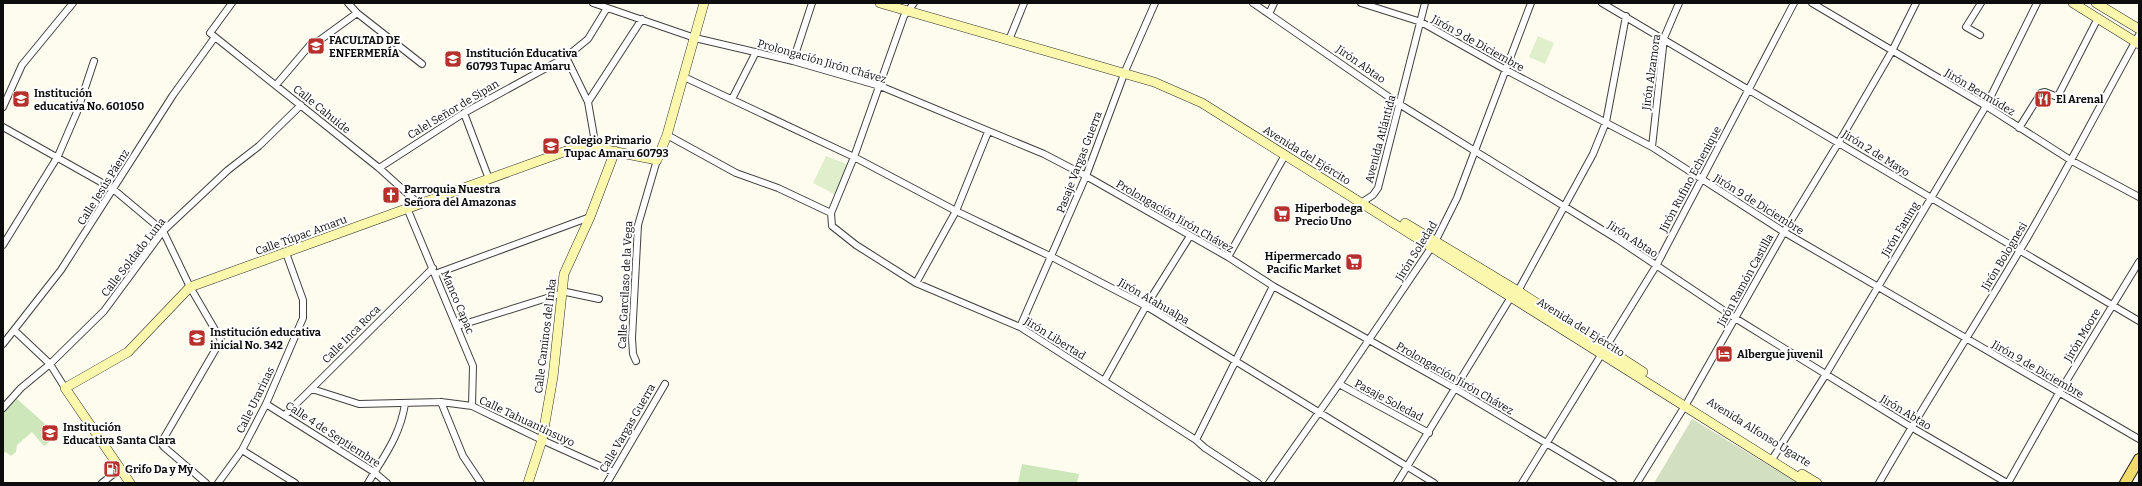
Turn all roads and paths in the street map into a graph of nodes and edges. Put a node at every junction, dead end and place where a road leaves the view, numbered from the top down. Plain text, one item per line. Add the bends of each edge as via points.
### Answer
1 (73, 3) edge
2 (232, 3) edge
3 (348, 3) edge
4 (593, 3) edge
5 (704, 3) edge
6 (812, 3) edge
7 (880, 3) edge
8 (898, 3) edge
9 (1024, 3) edge
10 (1155, 3) edge
11 (1253, 3) edge
12 (1274, 3) edge
13 (1361, 3) edge
14 (1425, 3) edge
15 (1531, 3) edge
16 (1602, 3) edge
17 (1679, 3) edge
18 (1794, 3) edge
19 (1812, 3) edge
20 (1916, 3) edge
21 (1981, 3) edge
22 (2037, 3) edge
23 (2073, 3) edge
24 (2096, 3) edge
25 (911, 7) edge
26 (607, 8) junction
27 (357, 13) junction
28 (1269, 14) junction
29 (1626, 16) junction
30 (2098, 18) junction
31 (642, 19) junction
32 (1420, 22) junction
33 (2139, 29) edge
34 (1980, 35) dead end
35 (215, 37) junction
36 (695, 38) junction
37 (1010, 38) junction
38 (1664, 38) junction
39 (2138, 40) edge
40 (1892, 51) junction
41 (756, 52) junction
42 (566, 57) junction
43 (94, 61) dead end
44 (794, 61) junction
45 (422, 64) dead end
46 (1506, 70) junction
47 (1125, 71) junction
48 (684, 77) junction
49 (276, 85) junction
50 (880, 86) junction
51 (1749, 90) junction
52 (732, 100) junction
53 (588, 102) junction
54 (1399, 104) junction
55 (300, 105) junction
56 (1986, 106) junction
57 (3, 107) edge
58 (464, 113) junction
59 (1606, 122) junction
60 (3, 127) edge
61 (2019, 128) junction
62 (988, 132) junction
63 (667, 135) junction
64 (1839, 142) junction
65 (1652, 147) junction
66 (596, 148) junction
67 (615, 151) junction
68 (1475, 152) junction
69 (1284, 155) junction
70 (58, 156) junction
71 (854, 157) junction
72 (657, 160) junction
73 (1299, 160) junction
74 (2072, 161) junction
75 (379, 168) junction
76 (1086, 176) junction
77 (489, 178) junction
78 (1700, 178) junction
79 (113, 189) junction
80 (2139, 197) edge
81 (1930, 199) junction
82 (1364, 201) junction
83 (419, 204) junction
84 (408, 208) junction
85 (1564, 208) junction
86 (956, 211) junction
87 (832, 213) junction
88 (590, 217) junction
89 (163, 231) junction
90 (1784, 232) junction
91 (1190, 236) junction
92 (3, 245) edge
93 (1434, 245) junction
94 (2020, 251) junction
95 (286, 253) junction
96 (1052, 257) junction
97 (1228, 257) junction
98 (2139, 262) edge
99 (1656, 266) junction
100 (434, 271) junction
101 (2136, 272) edge
102 (916, 283) junction
103 (1273, 286) junction
104 (1877, 286) junction
105 (190, 287) junction
106 (1518, 291) junction
107 (562, 293) junction
108 (1511, 298) junction
109 (599, 299) dead end
110 (2112, 305) junction
111 (1146, 306) junction
112 (1735, 318) junction
113 (2139, 321) edge
114 (458, 326) junction
115 (1020, 327) junction
116 (14, 330) junction
117 (6, 336) edge
118 (1965, 338) junction
119 (1369, 341) junction
120 (3, 344) edge
121 (1603, 350) junction
122 (636, 361) dead end
123 (1236, 362) junction
124 (50, 364) junction
125 (1826, 374) junction
126 (1104, 381) junction
127 (665, 384) dead end
128 (1339, 384) junction
129 (65, 388) junction
130 (312, 388) junction
131 (1456, 389) junction
132 (2059, 392) junction
133 (441, 402) junction
134 (266, 404) junction
135 (405, 404) junction
136 (1686, 404) junction
137 (472, 406) junction
138 (3, 408) edge
139 (1320, 412) junction
140 (285, 415) junction
141 (1911, 427) junction
142 (1429, 433) junction
143 (2139, 439) edge
144 (542, 440) junction
145 (1196, 440) junction
146 (1545, 443) junction
147 (242, 450) junction
148 (1772, 458) junction
149 (2139, 459) edge
150 (1408, 467) junction
151 (120, 469) junction
152 (374, 472) junction
153 (613, 472) junction
154 (2139, 472) edge
155 (102, 483) edge
156 (130, 483) edge
157 (206, 483) edge
158 (218, 483) edge
159 (295, 483) edge
160 (368, 483) edge
161 (387, 483) edge
162 (481, 483) edge
163 (528, 483) edge
164 (607, 483) edge
165 (1258, 483) edge
166 (1269, 483) edge
167 (1397, 483) edge
168 (1434, 483) edge
169 (1522, 483) edge
170 (1613, 483) edge
171 (1637, 483) edge
172 (1807, 483) edge
173 (1818, 483) edge
174 (1879, 483) edge
175 (2007, 483) edge
176 (2125, 483) edge
177 (2132, 483) edge

1 - 57 street via 22,65
2 - 35 street, Calle Cahuide via 210,33
3 - 27 street
4 - 26 street, Prolongación Jirón Chávez
5 - 36 main road, Calle Garcilaso de la Vega
6 - 44 street
7 - 25 main road, Avenida del Ejército
8 - 25 main road, Avenida del Ejército
9 - 37 street
10 - 47 street, Pasaje Vargas Guerra
11 - 28 street, Jirón Abtao
12 - 28 street
13 - 32 street, Jirón 9 de Diciembre
14 - 32 street, Avenida Atlántida
15 - 46 street, Jirón Soledad
16 - 29 street, Jirón 2 de Mayo
17 - 38 street, Jirón Alzamora
18 - 51 street, Jirón Rufino Echenique
19 - 40 street, Jirón Bermúdez
20 - 40 street, Jirón Ramón Castilla
21 - 34 street via 1966,28
22 - 56 street, Jirón Faning
23 - 30 main road
24 - 33 main road
25 - 37 main road, Avenida del Ejército
25 - 50 street
26 - 31 street, Prolongación Jirón Chávez
26 - 42 street, Calel Señor de Sipan via 588,39
27 - 45 street
27 - 49 street via 310,45
28 - 54 street, Jirón Abtao
29 - 38 street, Jirón 2 de Mayo
29 - 59 street
30 - 39 main road
30 - 61 street via 2059,94 2056,96 2041,93
31 - 36 street, Prolongación Jirón Chávez
31 - 53 street
32 - 46 street, Jirón 9 de Diciembre
32 - 54 street, Avenida Atlántida
35 - 49 street, Calle Cahuide
35 - 79 street, Calle Jesús Páenz via 173,95
36 - 41 street, Prolongación Jirón Chávez
36 - 48 main road, Calle Garcilaso de la Vega
37 - 47 main road, Avenida del Ejército
38 - 51 street, Jirón 2 de Mayo
38 - 65 street, Jirón Alzamora
39 - 74 street, Jirón Bolognesi
40 - 56 street, Jirón Bermúdez
40 - 64 street, Jirón Ramón Castilla
41 - 44 street, Prolongación Jirón Chávez
41 - 52 street
42 - 53 street
42 - 58 street, Calel Señor de Sipan
43 - 70 street via 77,112
44 - 50 street, Prolongación Jirón Chávez
46 - 59 street, Jirón 9 de Diciembre
46 - 68 street, Jirón Soledad
47 - 69 main road, Avenida del Ejército via 1196,100
47 - 73 main road, Avenida del Ejército via 1193,92
47 - 76 street, Pasaje Vargas Guerra
48 - 52 street, Jirón Atahualpa
48 - 63 main road, Calle Garcilaso de la Vega
49 - 55 street, Calle Cahuide
50 - 62 street, Prolongación Jirón Chávez
50 - 71 street
51 - 64 street, Jirón 2 de Mayo
51 - 78 street, Jirón Rufino Echenique
52 - 71 street, Jirón Atahualpa
53 - 66 street
54 - 68 street, Jirón Abtao
54 - 82 street, Avenida Atlántida via 1378,188
55 - 75 street, Calle Cahuide
55 - 89 street, Calle Soldado Luna via 260,146 228,170
56 - 61 street, Jirón Bermúdez
56 - 81 street, Jirón Faning
58 - 75 street, Calel Señor de Sipan
58 - 77 street
59 - 65 street, Jirón 9 de Diciembre
59 - 85 street via 1593,154
60 - 70 street
61 - 74 street, Jirón Bermúdez
62 - 76 street, Prolongación Jirón Chávez via 1044,154
62 - 86 street
63 - 72 main road, Calle Garcilaso de la Vega
63 - 87 street via 736,173 778,188
64 - 81 street, Jirón 2 de Mayo
64 - 90 street, Jirón Ramón Castilla
65 - 78 street, Jirón 9 de Diciembre
66 - 67 main road, Calle Túpac Amaru
66 - 77 main road, Calle Túpac Amaru via 569,150
67 - 72 main road, Calle Túpac Amaru
67 - 88 main road, Calle Caminos del Inka
68 - 85 street, Jirón Abtao
68 - 93 street, Jirón Soledad via 1457,198
69 - 73 main road, Avenida del Ejército
69 - 97 street
70 - 79 street
70 - 92 street
71 - 86 street, Jirón Atahualpa
71 - 87 street
72 - 122 street, Calle Garcilaso de la Vega via 638,225 632,338
73 - 82 main road, Avenida del Ejército
74 - 80 street, Jirón Bermúdez
74 - 94 street, Jirón Bolognesi
75 - 83 street, Calle Cahuide
76 - 91 street, Prolongación Jirón Chávez
76 - 96 street, Pasaje Vargas Guerra
77 - 83 main road, Calle Túpac Amaru
78 - 90 street, Jirón 9 de Diciembre
78 - 99 street, Jirón Rufino Echenique
79 - 89 street
79 - 116 street, Calle Jesús Páenz via 61,270
81 - 94 street, Jirón 2 de Mayo
81 - 104 street, Jirón Faning
82 - 93 main road, Avenida del Ejército
83 - 84 main road, Calle Túpac Amaru
84 - 95 main road, Calle Túpac Amaru
84 - 100 street, Manco Capac
85 - 99 street, Jirón Abtao
85 - 106 street
86 - 96 street, Jirón Atahualpa
86 - 102 street
87 - 102 street, Jirón Libertad via 832,226 856,245
88 - 100 street, Calle Inca Roca
88 - 107 main road, Calle Caminos del Inka via 564,274
89 - 105 street
89 - 124 street, Calle Soldado Luna via 104,311
90 - 104 street, Jirón 9 de Diciembre
90 - 112 street, Jirón Ramón Castilla
91 - 97 street, Prolongación Jirón Chávez
91 - 111 street
93 - 106 main road, Avenida del Ejército
93 - 108 main road, Avenida del Ejército
93 - 119 street, Jirón Soledad
94 - 110 street, Jirón 2 de Mayo
94 - 118 street, Jirón Bolognesi
95 - 105 main road, Calle Túpac Amaru
95 - 134 street, Calle Urarinas via 303,300 303,318
96 - 111 street, Jirón Atahualpa
96 - 115 street, Pasaje Vargas Guerra
97 - 103 street, Prolongación Jirón Chávez
98 - 101 street, Jirón Moore
99 - 112 street, Jirón Abtao
99 - 121 street, Jirón Rufino Echenique
100 - 114 street, Manco Capac
100 - 130 street, Calle Inca Roca
101 - 110 street, Jirón Moore
102 - 115 street, Jirón Libertad
103 - 119 street, Prolongación Jirón Chávez
103 - 123 street
104 - 118 street, Jirón 9 de Diciembre
104 - 125 street, Jirón Faning
105 - 129 main road via 128,352
105 - 157 street via 220,340 161,443
106 - 108 street
106 - 121 main road, Avenida del Ejército
107 - 109 street
107 - 114 street
107 - 144 main road, Calle Caminos del Inka via 553,377
108 - 121 main road, Avenida del Ejército
108 - 131 street
110 - 113 street, Jirón 2 de Mayo
110 - 132 street, Jirón Moore
111 - 123 street, Jirón Atahualpa
111 - 126 street
112 - 125 street, Jirón Abtao
112 - 136 street, Jirón Ramón Castilla
114 - 137 street, Manco Capac via 473,366
115 - 126 street, Jirón Libertad
116 - 117 street, Calle Jesús Páenz
116 - 124 street
117 - 120 street, Calle Jesús Páenz
118 - 132 street, Jirón 9 de Diciembre
118 - 141 street, Jirón Bolognesi
119 - 128 street, Jirón Soledad
119 - 131 street, Prolongación Jirón Chávez
121 - 136 main road, Avenida del Ejército
121 - 146 street, Jirón Rufino Echenique
123 - 139 street, Jirón Atahualpa
123 - 145 street
124 - 129 street
124 - 138 street, Calle Soldado Luna via 21,388
125 - 141 street, Jirón Abtao
125 - 148 street, Jirón Faning
126 - 145 street, Jirón Libertad
127 - 153 street, Calle Vargas Guerra
128 - 139 street, Jirón Soledad
128 - 142 street, Pasaje Soledad
129 - 151 main road
130 - 135 street, Calle Tahuantinsuyo via 359,404
130 - 140 street, Calle Inca Roca
131 - 142 street
131 - 146 street, Prolongación Jirón Chávez
132 - 143 street, Jirón 9 de Diciembre
132 - 175 street, Jirón Moore
133 - 135 street, Calle Tahuantinsuyo
133 - 137 street, Calle Tahuantinsuyo
133 - 162 street via 463,456
134 - 140 street, Calle 4 de Septiembre
134 - 147 street, Calle Urarinas
135 - 152 street via 398,434
136 - 148 main road, Avenida Alfonso Ugarte
136 - 171 street, Jirón Ramón Castilla
137 - 144 street, Calle Tahuantinsuyo
139 - 150 street, Jirón Atahualpa
139 - 166 street, Jirón Soledad
140 - 152 street, Calle 4 de Septiembre
141 - 174 street, Jirón Bolognesi
141 - 175 street, Jirón Abtao
142 - 150 street
144 - 153 street, Calle Tahuantinsuyo
144 - 163 main road, Calle Caminos del Inka
145 - 165 street, Jirón Libertad
146 - 169 street, Jirón Rufino Echenique
146 - 170 street, Prolongación Jirón Chávez
147 - 158 street, Calle Urarinas
147 - 159 street
148 - 172 main road, Avenida Alfonso Ugarte
148 - 173 main road, Avenida Alfonso Ugarte
149 - 176 main road
150 - 167 street
150 - 168 street, Jirón Atahualpa
151 - 155 street
151 - 156 main road
152 - 160 street
152 - 161 street, Calle 4 de Septiembre
153 - 164 street, Calle Vargas Guerra
154 - 177 main road

